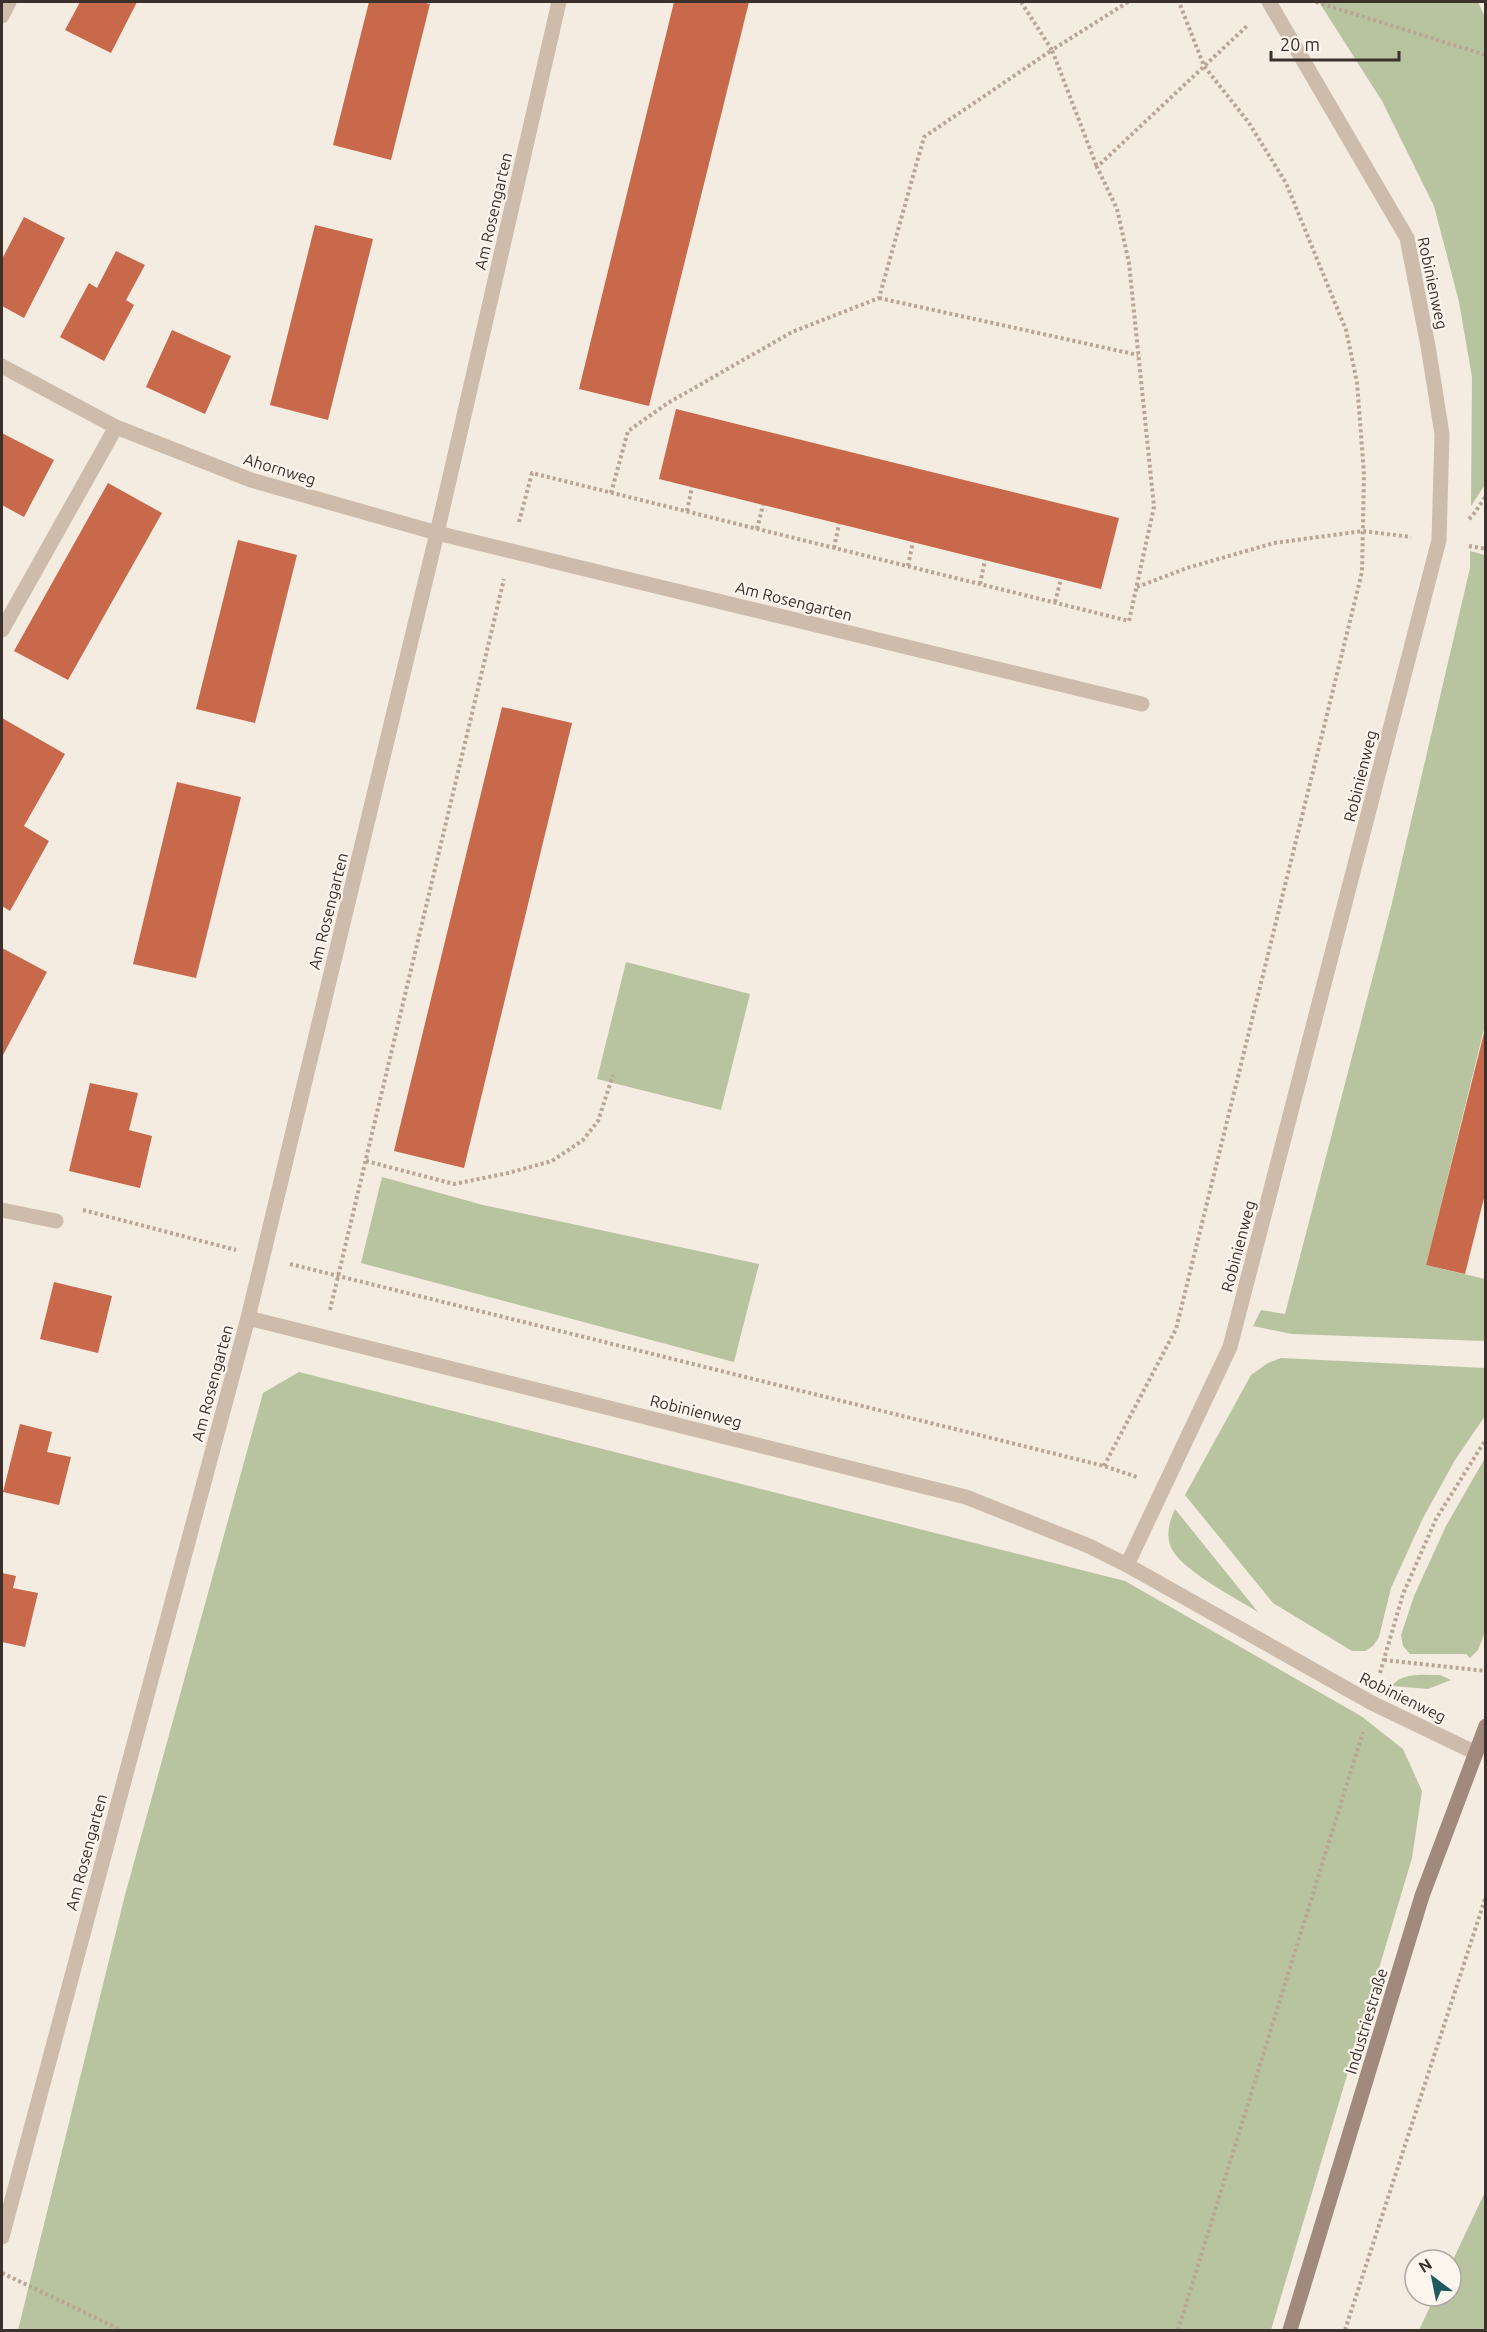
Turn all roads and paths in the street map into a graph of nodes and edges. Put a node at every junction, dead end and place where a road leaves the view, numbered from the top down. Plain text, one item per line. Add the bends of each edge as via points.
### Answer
1 (9, 2) edge
2 (559, 2) edge
3 (1022, 2) edge
4 (1128, 2) edge
5 (1179, 2) edge
6 (1316, 2) edge
7 (1270, 3) edge
8 (2, 16) edge
9 (1052, 50) junction
10 (1485, 55) edge
11 (1204, 66) junction
12 (1096, 167) junction
13 (879, 298) junction
14 (1138, 355) junction
15 (2, 366) edge
16 (116, 428) junction
17 (692, 487) dead end
18 (611, 493) junction
19 (763, 505) dead end
20 (687, 511) junction
21 (839, 524) dead end
22 (757, 529) junction
23 (1363, 531) junction
24 (437, 533) junction
25 (1439, 540) junction
26 (914, 542) dead end
27 (834, 548) junction
28 (511, 550) junction
29 (985, 560) dead end
30 (908, 566) junction
31 (1061, 579) dead end
32 (980, 584) junction
33 (1137, 587) junction
34 (1055, 602) junction
35 (2, 630) edge
36 (1142, 704) dead end
37 (613, 1075) dead end
38 (366, 1161) junction
39 (2, 1210) edge
40 (56, 1221) joint
41 (263, 1257) junction
42 (339, 1275) junction
43 (248, 1318) junction
44 (324, 1337) junction
45 (1485, 1439) edge
46 (1104, 1466) junction
47 (1164, 1486) junction
48 (1127, 1565) junction
49 (1384, 1660) junction
50 (1485, 1671) edge
51 (1372, 1703) junction
52 (1485, 1726) edge
53 (1476, 1753) junction
54 (1485, 1896) edge
55 (2, 2237) edge
56 (2, 2273) edge
57 (122, 2331) edge
58 (1178, 2331) edge
59 (1290, 2331) edge
60 (1345, 2331) edge

1 - 8 street
2 - 24 street, Am Rosengarten
3 - 9 path
4 - 9 path
5 - 11 path
6 - 10 path
7 - 11 path
7 - 25 street, Robinienweg via 1407,238 1442,434
9 - 12 path
9 - 13 path via 924,137
11 - 12 path
11 - 23 path via 1248,123 1286,183 1346,330 1357,382 1364,474
12 - 14 path via 1117,209 1129,262
13 - 14 path
13 - 18 path via 792,332 668,403 628,431
14 - 33 path via 1154,507
15 - 16 street, Ahornweg
16 - 24 street, Ahornweg via 251,480
16 - 35 street
17 - 20 path
18 - 20 path
18 - 28 path via 532,473
19 - 22 path
20 - 22 path
21 - 27 path
22 - 27 path
23 - 25 path
23 - 33 path via 1274,543
23 - 46 path via 1362,572 1176,1329
24 - 28 street, Am Rosengarten
24 - 41 street, Am Rosengarten
25 - 47 street, Robinienweg via 1230,1347
26 - 30 path
27 - 30 path
28 - 36 street, Am Rosengarten
28 - 38 path
29 - 32 path
30 - 32 path
31 - 34 path
32 - 34 path
33 - 34 path via 1129,621
37 - 38 path via 598,1120 583,1140 552,1161 454,1184
38 - 42 path
39 - 40 street
40 - 41 path via 66,1206
41 - 42 path
41 - 43 street, Am Rosengarten
42 - 44 path
42 - 46 path
43 - 44 street, Robinienweg
43 - 55 street, Am Rosengarten
44 - 48 street, Robinienweg via 966,1497
45 - 49 path via 1436,1519 1403,1593
46 - 47 path
47 - 48 street, Robinienweg
48 - 51 street, Robinienweg
49 - 50 path
49 - 51 path
51 - 53 street, Robinienweg
51 - 58 path
52 - 53 street, Industriestraße
53 - 59 street, Industriestraße via 1422,1896
54 - 60 path
56 - 57 path

